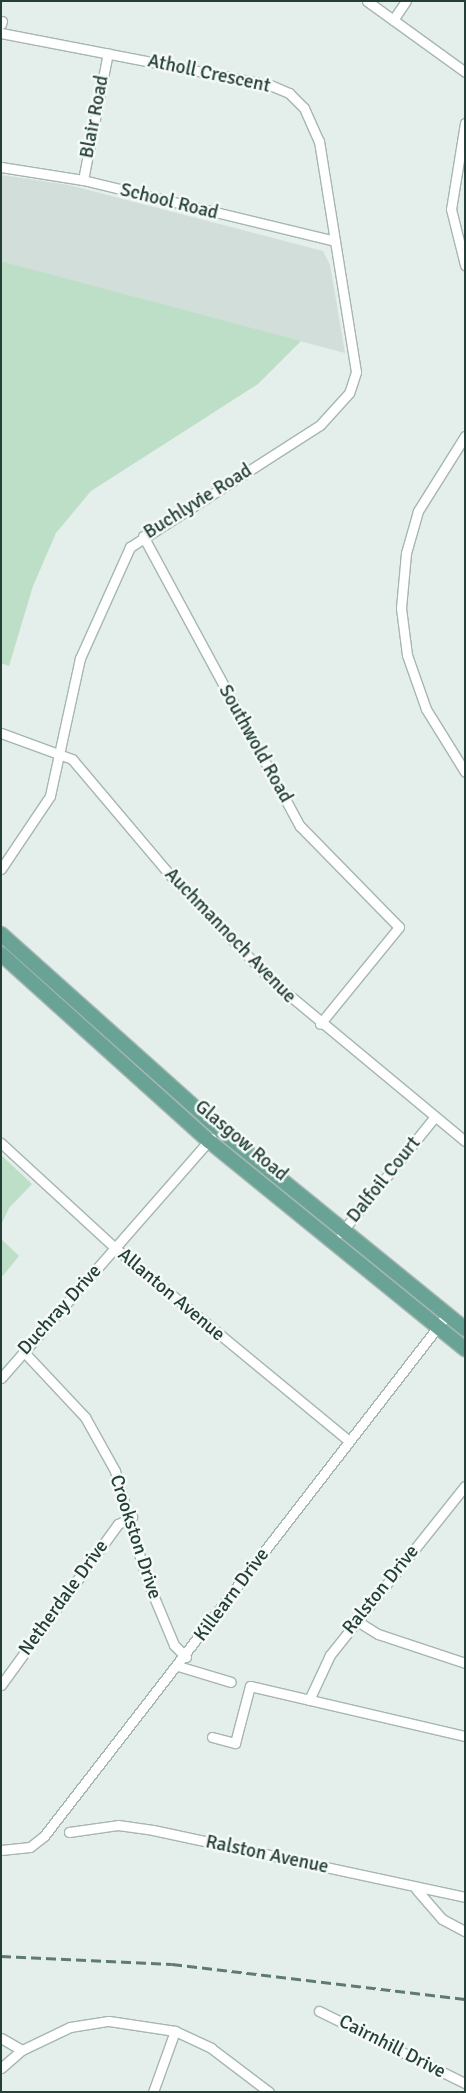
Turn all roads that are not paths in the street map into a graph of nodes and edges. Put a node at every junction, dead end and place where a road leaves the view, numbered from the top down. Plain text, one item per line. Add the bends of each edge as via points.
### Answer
1 (368, 1) edge
2 (406, 1) edge
3 (393, 20) junction
4 (1, 33) edge
5 (108, 53) junction
6 (465, 72) edge
7 (465, 123) edge
8 (1, 167) edge
9 (83, 180) junction
10 (335, 241) junction
11 (465, 265) edge
12 (465, 436) edge
13 (143, 536) junction
14 (1, 733) edge
15 (62, 754) junction
16 (465, 772) edge
17 (1, 869) edge
18 (1, 934) edge
19 (1, 954) edge
20 (320, 1024) junction
21 (433, 1119) junction
22 (219, 1129) junction
23 (209, 1141) junction
24 (465, 1142) edge
25 (1, 1143) edge
26 (343, 1230) junction
27 (334, 1242) junction
28 (115, 1248) junction
29 (447, 1315) junction
30 (437, 1327) junction
31 (465, 1329) edge
32 (465, 1349) edge
33 (23, 1351) junction
34 (1, 1378) edge
35 (348, 1440) junction
36 (465, 1486) edge
37 (132, 1518) junction
38 (357, 1621) junction
39 (186, 1657) junction
40 (465, 1663) edge
41 (178, 1666) junction
42 (231, 1682) dead end
43 (1, 1685) edge
44 (309, 1700) junction
45 (465, 1736) edge
46 (212, 1737) dead end
47 (69, 1832) dead end
48 (1, 1850) edge
49 (416, 1889) junction
50 (465, 1897) edge
51 (465, 1931) edge
52 (319, 2011) dead end
53 (176, 2031) junction
54 (1, 2038) edge
55 (22, 2050) junction
56 (1, 2068) edge
57 (465, 2084) edge
58 (154, 2092) edge
59 (269, 2092) edge

1 - 3 street
2 - 3 street
3 - 6 street
4 - 5 street, Atholl Crescent
5 - 9 street, Blair Road
5 - 10 street, Atholl Crescent via 289,93 304,108 319,141
7 - 11 street via 452,178 451,209
8 - 9 street, School Road
9 - 10 street, School Road
10 - 13 street, Buchlyvie Road via 356,372 349,393 320,425
12 - 16 street via 418,511 406,553 401,608 407,655 426,709
13 - 15 street, Buchlyvie Road via 121,563 80,658
13 - 20 street, Southwold Road via 300,826 399,927
14 - 15 street, Auchmannoch Avenue
15 - 17 street, Buchlyvie Road via 50,796
15 - 20 street, Auchmannoch Avenue via 72,759 216,926
18 - 22 main road, Glasgow Road
19 - 23 main road, Glasgow Road
20 - 21 street, Auchmannoch Avenue
21 - 24 street, Auchmannoch Avenue
21 - 26 street, Dalfoil Court
22 - 23 street, Duchray Drive
22 - 26 main road, Glasgow Road
23 - 27 main road, Glasgow Road
23 - 28 street, Duchray Drive
25 - 28 street, Allanton Avenue
26 - 27 street, Dalfoil Court
26 - 29 main road, Glasgow Road
27 - 30 main road, Glasgow Road
28 - 33 street, Duchray Drive
28 - 35 street, Allanton Avenue
29 - 30 street, Killearn Drive
29 - 31 main road, Glasgow Road
30 - 32 main road, Glasgow Road
30 - 35 street, Killearn Drive
33 - 34 street, Duchray Drive
33 - 37 street, Crookston Drive via 85,1417 115,1471
35 - 39 street, Killearn Drive
36 - 38 street, Ralston Drive
37 - 39 street, Crookston Drive via 146,1578 174,1645
37 - 43 street, Netherdale Drive via 118,1524
38 - 40 street via 378,1634
38 - 44 street, Ralston Drive via 317,1674
39 - 41 street, Killearn Drive
41 - 42 street
41 - 48 street, Killearn Drive via 44,1836 30,1847
44 - 45 street
44 - 46 street via 250,1686 234,1742
47 - 49 street, Ralston Avenue via 118,1824
49 - 50 street, Ralston Avenue
49 - 51 street via 442,1919
52 - 57 street, Cairnhill Drive
53 - 55 street via 109,2021 70,2027
53 - 58 street
53 - 59 street via 211,2048
54 - 55 street
55 - 56 street

